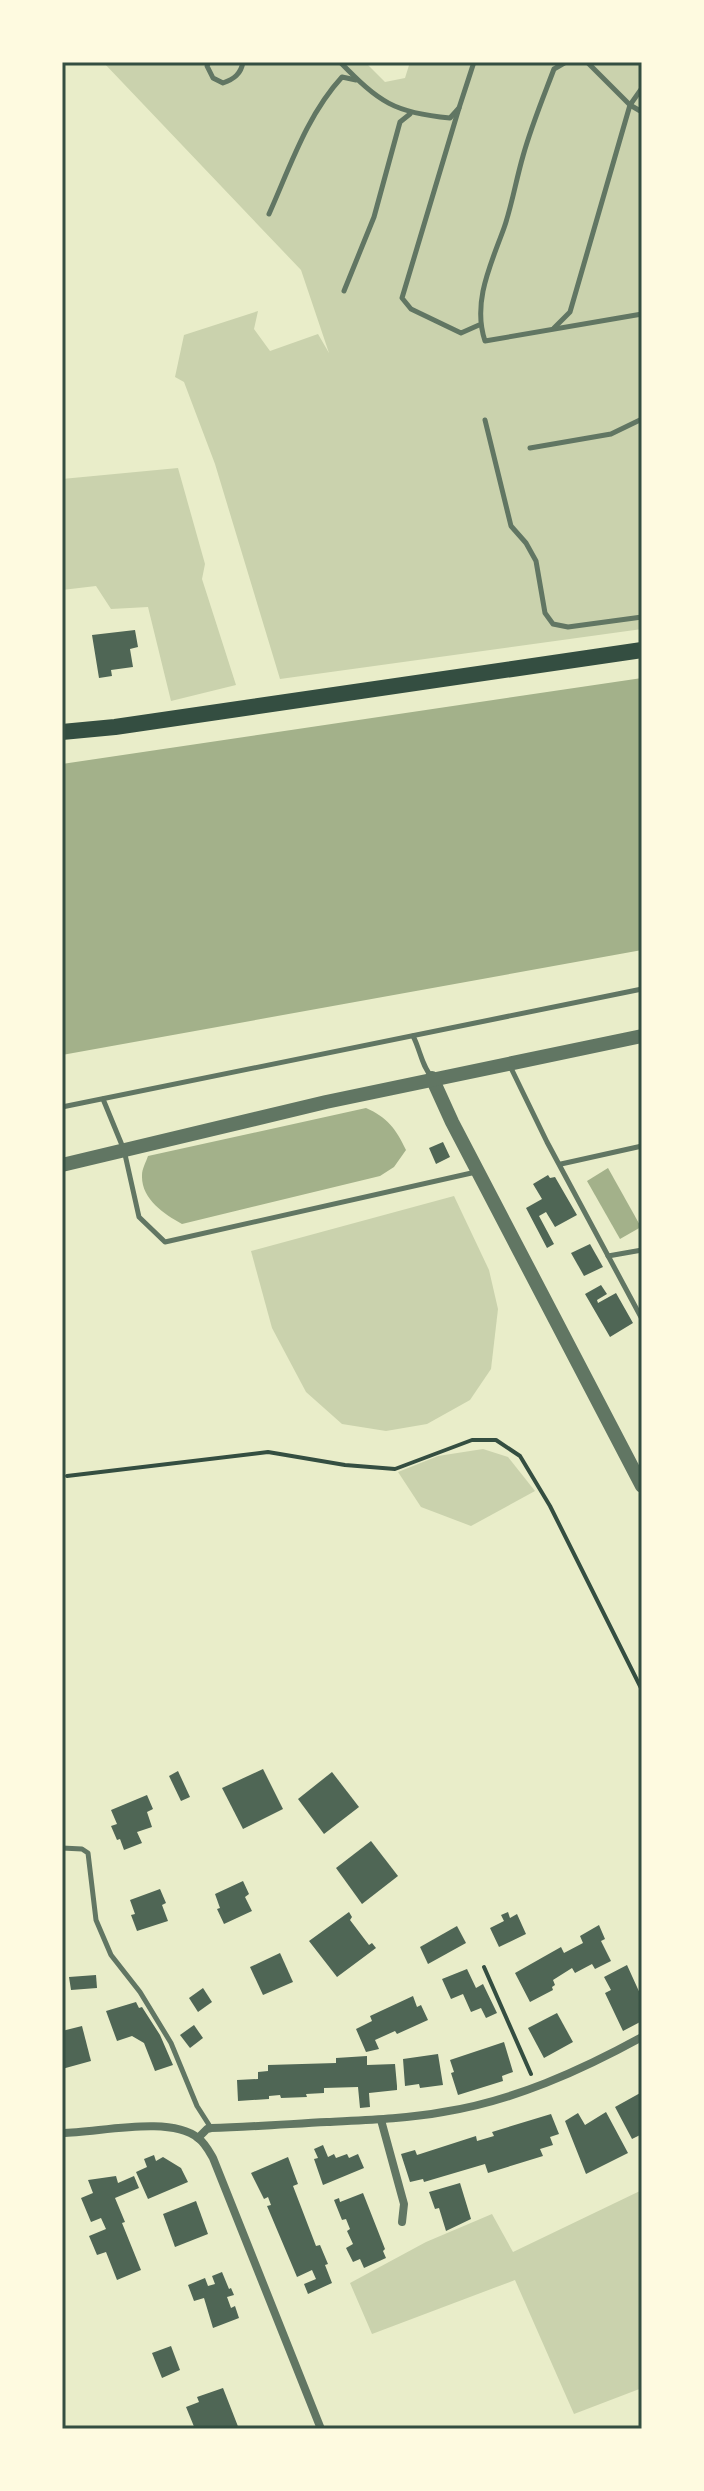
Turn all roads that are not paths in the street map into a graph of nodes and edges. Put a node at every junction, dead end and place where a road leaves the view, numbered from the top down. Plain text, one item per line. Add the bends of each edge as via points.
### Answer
1 (209, 62) edge
2 (243, 62) edge
3 (340, 62) edge
4 (474, 62) edge
5 (566, 62) edge
6 (587, 62) edge
7 (357, 80) junction
8 (642, 88) edge
9 (630, 105) junction
10 (459, 108) junction
11 (642, 112) edge
12 (410, 114) junction
13 (269, 214) dead end
14 (344, 291) dead end
15 (642, 313) edge
16 (479, 325) junction
17 (553, 329) junction
18 (642, 419) edge
19 (485, 420) dead end
20 (530, 448) dead end
21 (642, 617) edge
22 (642, 650) edge
23 (62, 732) edge
24 (642, 989) edge
25 (413, 1036) junction
26 (642, 1036) edge
27 (509, 1065) junction
28 (432, 1078) junction
29 (103, 1099) junction
30 (62, 1107) edge
31 (642, 1146) edge
32 (124, 1150) junction
33 (561, 1164) junction
34 (62, 1165) edge
35 (478, 1171) junction
36 (642, 1250) edge
37 (608, 1256) junction
38 (642, 1319) edge
39 (642, 1486) edge
40 (62, 1848) edge
41 (642, 2037) edge
42 (381, 2120) junction
43 (211, 2128) junction
44 (62, 2133) edge
45 (198, 2138) junction
46 (402, 2222) dead end
47 (321, 2429) edge

1 - 2 lane via 213,78 223,83 233,79
3 - 7 lane
4 - 10 lane
5 - 16 lane via 554,69 523,154 492,257
6 - 9 lane
7 - 12 lane
7 - 13 lane via 342,77 327,94
8 - 9 lane
9 - 11 lane
9 - 17 lane via 570,312
10 - 12 lane via 450,118
10 - 16 lane via 402,298 411,309 461,333
12 - 14 lane via 400,122 374,217
15 - 17 lane
16 - 17 lane via 485,341
18 - 20 lane via 611,434
19 - 21 lane via 511,526 536,561 545,613 553,624 568,627
22 - 23 main road
24 - 25 lane
25 - 28 lane
25 - 29 lane
26 - 27 street
27 - 28 street
27 - 33 lane
28 - 32 street
28 - 35 street
29 - 30 lane
29 - 32 lane
31 - 33 lane
32 - 34 street
32 - 35 lane via 139,1217 165,1242
33 - 37 lane
35 - 39 street
36 - 37 lane
37 - 38 lane
40 - 43 lane via 88,1853 96,1920 111,1955 171,2043
41 - 42 street via 596,2063 507,2097
42 - 43 street
42 - 46 street via 404,2204
43 - 45 street
44 - 45 street via 150,2127 173,2128
45 - 47 street via 213,2158

